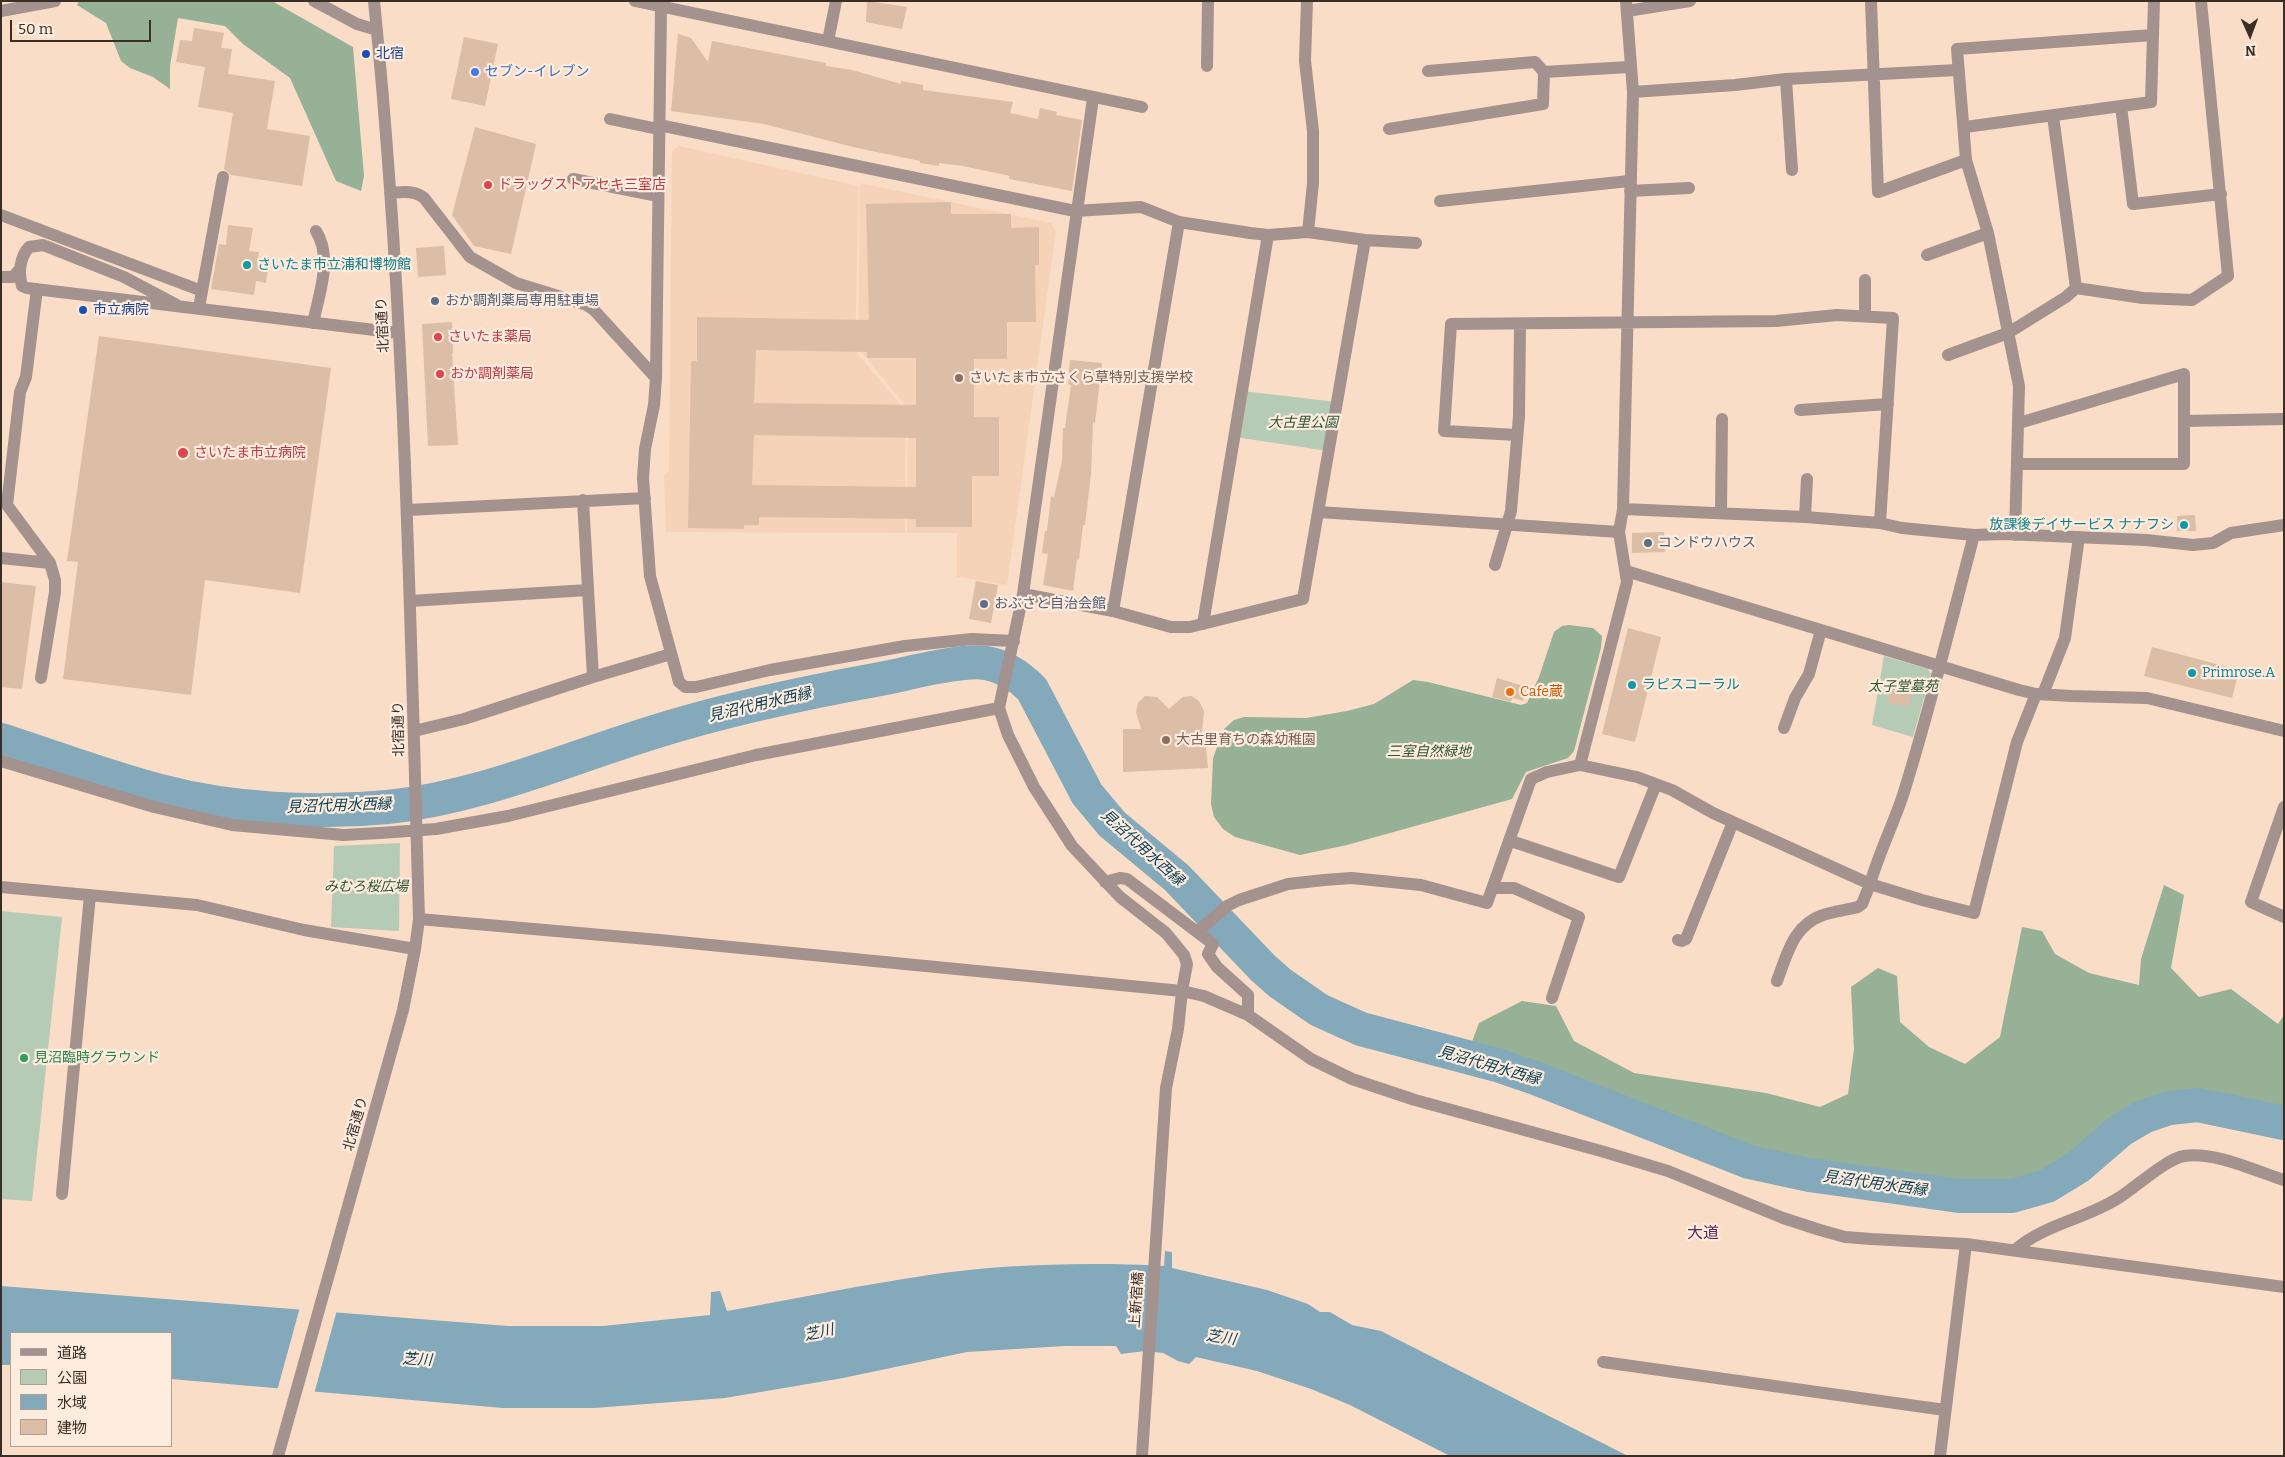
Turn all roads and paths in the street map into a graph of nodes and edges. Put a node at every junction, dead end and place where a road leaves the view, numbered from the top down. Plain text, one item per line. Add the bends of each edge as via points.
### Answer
1 (55, 1) edge
2 (314, 1) edge
3 (374, 1) edge
4 (635, 1) edge
5 (836, 1) edge
6 (1208, 1) edge
7 (1307, 1) edge
8 (1690, 1) edge
9 (1871, 1) edge
10 (2154, 1) edge
11 (2201, 1) edge
12 (1626, 6) edge
13 (661, 7) junction
14 (1, 11) edge
15 (377, 30) junction
16 (2153, 35) junction
17 (828, 41) junction
18 (1208, 66) dead end
19 (1629, 66) junction
20 (1957, 70) junction
21 (1428, 71) dead end
22 (1544, 72) junction
23 (1873, 75) junction
24 (1786, 79) junction
25 (1633, 92) junction
26 (1093, 98) junction
27 (2120, 106) junction
28 (1142, 107) dead end
29 (2053, 116) junction
30 (610, 119) dead end
31 (658, 127) junction
32 (1965, 128) junction
33 (1389, 129) dead end
34 (1966, 160) junction
35 (1792, 170) dead end
36 (223, 177) dead end
37 (574, 179) dead end
38 (1630, 186) junction
39 (1689, 188) dead end
40 (390, 192) junction
41 (2221, 194) junction
42 (658, 196) junction
43 (1440, 201) dead end
44 (1076, 211) junction
45 (1, 215) edge
46 (1179, 222) junction
47 (316, 231) dead end
48 (1308, 232) junction
49 (1988, 233) junction
50 (1268, 235) junction
51 (1365, 240) junction
52 (1416, 244) dead end
53 (1927, 255) dead end
54 (20, 269) junction
55 (1, 277) edge
56 (1865, 280) dead end
57 (1, 284) edge
58 (22, 286) junction
59 (2076, 288) junction
60 (37, 289) junction
61 (202, 291) junction
62 (177, 305) junction
63 (199, 308) junction
64 (1865, 315) junction
65 (1628, 322) junction
66 (313, 324) junction
67 (1520, 324) junction
68 (399, 333) junction
69 (2008, 333) junction
70 (1948, 355) dead end
71 (656, 378) junction
72 (1888, 404) junction
73 (1800, 410) dead end
74 (1722, 419) dead end
75 (2284, 419) edge
76 (2184, 421) junction
77 (2018, 423) junction
78 (1517, 435) junction
79 (2017, 464) junction
80 (1807, 479) dead end
81 (646, 498) junction
82 (583, 500) junction
83 (1622, 509) junction
84 (408, 510) junction
85 (1319, 512) junction
86 (1721, 512) junction
87 (1805, 517) junction
88 (1880, 523) junction
89 (1508, 524) junction
90 (2284, 525) edge
91 (1619, 532) junction
92 (1974, 535) junction
93 (2015, 535) junction
94 (2079, 538) junction
95 (1, 558) edge
96 (50, 563) junction
97 (1494, 565) dead end
98 (1626, 571) junction
99 (588, 590) junction
100 (1023, 594) junction
101 (410, 601) junction
102 (1113, 612) junction
103 (1203, 624) junction
104 (1821, 630) junction
105 (1013, 647) junction
106 (671, 654) junction
107 (1939, 665) junction
108 (593, 677) junction
109 (41, 678) dead end
110 (2040, 694) junction
111 (999, 708) junction
112 (1784, 728) dead end
113 (414, 731) junction
114 (2284, 731) edge
115 (1, 761) edge
116 (1580, 765) junction
117 (1656, 784) junction
118 (2284, 807) edge
119 (1733, 822) junction
120 (416, 825) junction
121 (1510, 841) junction
122 (1105, 882) junction
123 (1870, 884) junction
124 (1, 887) edge
125 (1492, 888) junction
126 (90, 894) junction
127 (2284, 917) edge
128 (419, 919) junction
129 (1197, 932) junction
130 (1678, 940) dead end
131 (415, 949) junction
132 (1777, 981) dead end
133 (1182, 991) junction
134 (1552, 998) dead end
135 (1248, 1015) junction
136 (2284, 1180) edge
137 (62, 1194) dead end
138 (1966, 1244) junction
139 (2015, 1250) junction
140 (2284, 1287) edge
141 (1603, 1362) dead end
142 (1945, 1410) junction
143 (278, 1456) edge
144 (1142, 1456) edge
145 (1940, 1456) edge

1 - 14 street
2 - 15 street via 356,24
3 - 15 street, 北宿通り
4 - 13 street
5 - 17 street
6 - 18 street
7 - 48 street via 1305,61 1313,131 1313,183
8 - 12 street
9 - 23 street
10 - 16 street
11 - 41 street
12 - 19 street
13 - 17 street
13 - 31 street
15 - 40 street, 北宿通り
16 - 20 street via 1957,49
16 - 27 street via 2151,102
17 - 26 street
19 - 22 street
19 - 25 street
20 - 23 street
20 - 32 street
21 - 22 street via 1535,62
22 - 33 street via 1543,104
23 - 24 street
23 - 34 street via 1878,192
24 - 25 street
24 - 35 street
25 - 38 street
26 - 28 street
26 - 44 street
27 - 29 street
27 - 41 street via 2133,204
29 - 32 street
29 - 59 street
30 - 31 street
31 - 42 street
31 - 44 street
32 - 34 street
34 - 49 street
36 - 61 street
37 - 42 street
38 - 39 street
38 - 43 street
38 - 65 street
40 - 68 street, 北宿通り
40 - 71 street via 419,194 470,257 483,265 516,283 594,310
41 - 59 street via 2228,276 2192,300 2143,298
42 - 71 street
44 - 46 street via 1141,207
44 - 100 street
45 - 61 street
46 - 50 street
46 - 102 street
47 - 66 street via 323,241 325,256
48 - 50 street
48 - 51 street
49 - 53 street
49 - 69 street
50 - 103 street
51 - 52 street
51 - 85 street
54 - 55 street via 13,277
54 - 58 street
54 - 62 street via 23,256 30,247 43,245 124,277
56 - 64 street
57 - 58 street
58 - 60 street
59 - 69 street
60 - 62 street
60 - 96 street via 6,506
61 - 63 street
62 - 63 street
63 - 66 street
64 - 65 street via 1776,321
64 - 72 street via 1893,318
65 - 67 street
65 - 83 street
66 - 68 street
67 - 78 street
67 - 78 street via 1451,324 1444,431
68 - 84 street, 北宿通り
69 - 70 street
69 - 77 street via 2018,386
71 - 81 street via 644,463
72 - 73 street
72 - 88 street
74 - 86 street
75 - 76 street
76 - 77 street via 2184,374
76 - 79 street via 2184,464
77 - 79 street
78 - 89 street
79 - 93 street
80 - 87 street
81 - 82 street
81 - 106 street via 650,576
82 - 84 street
82 - 99 street
83 - 86 street
83 - 91 street
84 - 101 street, 北宿通り
85 - 89 street
85 - 103 street via 1303,599
86 - 87 street
87 - 88 street
88 - 92 street
89 - 91 street
89 - 97 street
90 - 94 street via 2231,533 2213,543 2193,546 2146,540
91 - 98 street
92 - 93 street
92 - 107 street
93 - 94 street
94 - 110 street via 2066,638
95 - 96 street
96 - 109 street via 55,580
98 - 104 street
98 - 116 street via 1627,582
99 - 101 street
99 - 108 street
100 - 102 street
100 - 105 street
101 - 113 street, 北宿通り
102 - 103 street via 1171,627
104 - 107 street
104 - 112 street via 1809,674 1795,698
105 - 106 street via 972,639 896,647 685,687 679,682
105 - 111 street
106 - 108 street
107 - 110 street
107 - 123 street via 1903,795
108 - 113 street via 473,716
110 - 114 street via 2147,698
110 - 123 street via 2017,742 1974,913
111 - 120 street via 756,755 508,816
111 - 122 street, 上新宿橋 via 1008,735 1034,787 1072,846
113 - 120 street, 北宿通り
115 - 120 street via 154,808 232,825 343,835
116 - 117 street
116 - 121 street via 1547,772 1531,780
117 - 119 street
117 - 121 street via 1619,877
118 - 127 street via 2251,902
119 - 123 street
119 - 130 street via 1686,939
120 - 128 street, 北宿通り
121 - 125 street
122 - 129 street via 1127,879
122 - 133 street, 上新宿橋 via 1177,945 1187,964
123 - 132 street via 1858,907 1822,915 1803,926 1791,945
124 - 126 street
125 - 129 street via 1487,903 1421,885 1352,878 1288,884 1227,906
125 - 134 street via 1514,888 1580,917
126 - 131 street via 197,905 304,930
126 - 137 street
128 - 131 street, 北宿通り
128 - 133 street
129 - 135 street via 1213,944 1208,954 1218,967 1248,995
131 - 143 street, 北宿通り via 403,1010
133 - 135 street via 1204,996
133 - 144 street, 上新宿橋 via 1166,1088
135 - 138 street via 1312,1059 1352,1079 1415,1100 1668,1171 1801,1224 1845,1237
136 - 139 street via 2212,1156 2183,1156 2106,1206 2032,1237
138 - 139 street
138 - 142 street
139 - 140 street
141 - 142 street
142 - 145 street

